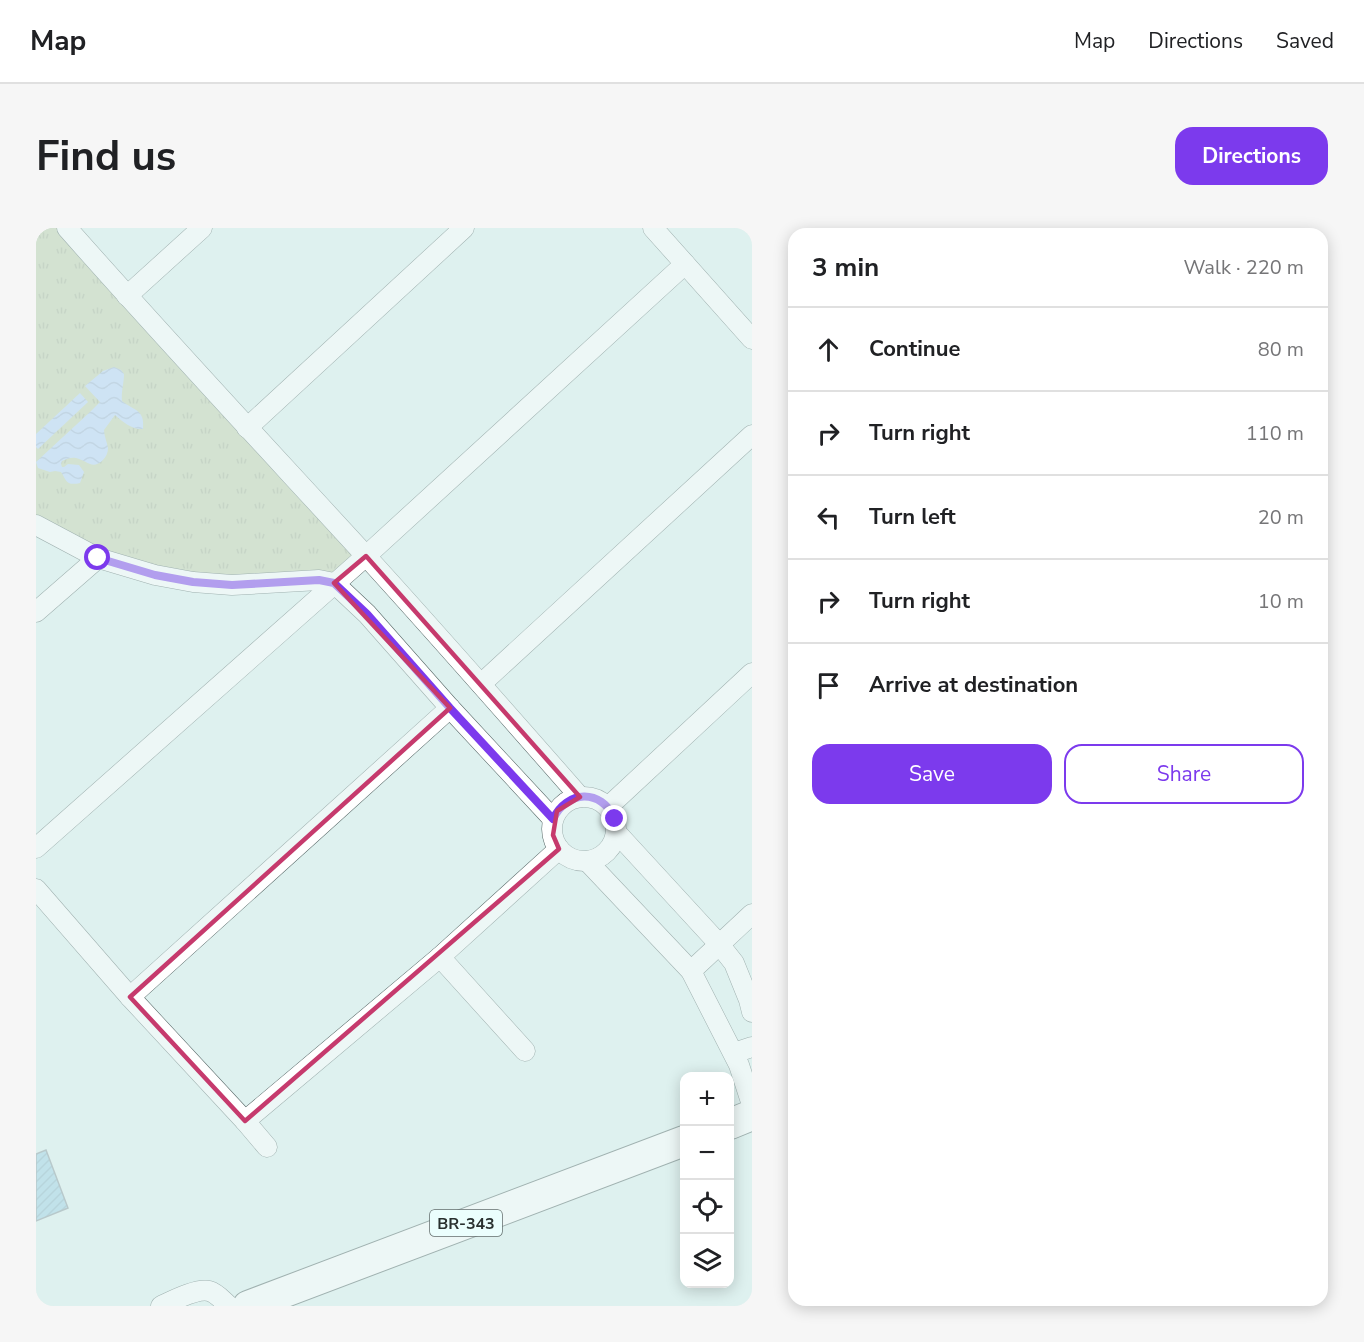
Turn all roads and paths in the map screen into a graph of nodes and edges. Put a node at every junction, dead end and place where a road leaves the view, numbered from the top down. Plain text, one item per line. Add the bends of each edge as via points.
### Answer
1 (67, 228) edge
2 (202, 228) edge
3 (464, 228) edge
4 (653, 228) edge
5 (685, 264) junction
6 (127, 296) junction
7 (752, 339) edge
8 (247, 428) junction
9 (752, 435) edge
10 (36, 525) edge
11 (366, 556) junction
12 (98, 558) junction
13 (334, 583) junction
14 (36, 612) edge
15 (752, 673) edge
16 (481, 684) junction
17 (450, 708) junction
18 (580, 797) junction
19 (608, 807) junction
20 (553, 819) junction
21 (616, 832) junction
22 (36, 848) edge
23 (559, 849) junction
24 (587, 861) junction
25 (36, 889) edge
26 (752, 914) edge
27 (719, 944) junction
28 (440, 957) junction
29 (691, 971) junction
30 (130, 997) junction
31 (752, 1011) edge
32 (743, 1050) edge
33 (525, 1051) dead end
34 (752, 1105) edge
35 (752, 1115) edge
36 (245, 1121) junction
37 (734, 1122) edge
38 (680, 1143) edge
39 (267, 1147) dead end
40 (161, 1306) edge
41 (229, 1306) edge
42 (248, 1306) edge

1 - 6 street
2 - 6 street
3 - 8 street
4 - 5 street
5 - 7 street
5 - 11 street
6 - 8 street
8 - 11 street
9 - 16 street
10 - 12 street
11 - 13 street
11 - 16 street
12 - 13 street via 193,582
12 - 14 street
13 - 17 street via 367,614
13 - 22 street
15 - 19 street
16 - 18 street
17 - 20 street
17 - 30 street
18 - 19 street via 595,798
18 - 20 street via 563,804
19 - 21 street via 615,819
20 - 23 street via 553,835
21 - 24 street via 606,852
21 - 27 street
23 - 24 street via 565,855
23 - 28 street
24 - 29 street
25 - 30 street
26 - 27 street
27 - 29 street
27 - 31 street via 737,969
28 - 33 street
28 - 36 street
29 - 32 street via 724,1037
30 - 36 street
32 - 34 street via 739,1065
35 - 37 main road
36 - 39 street
38 - 42 main road, BR-343
40 - 41 street via 201,1290 217,1295

